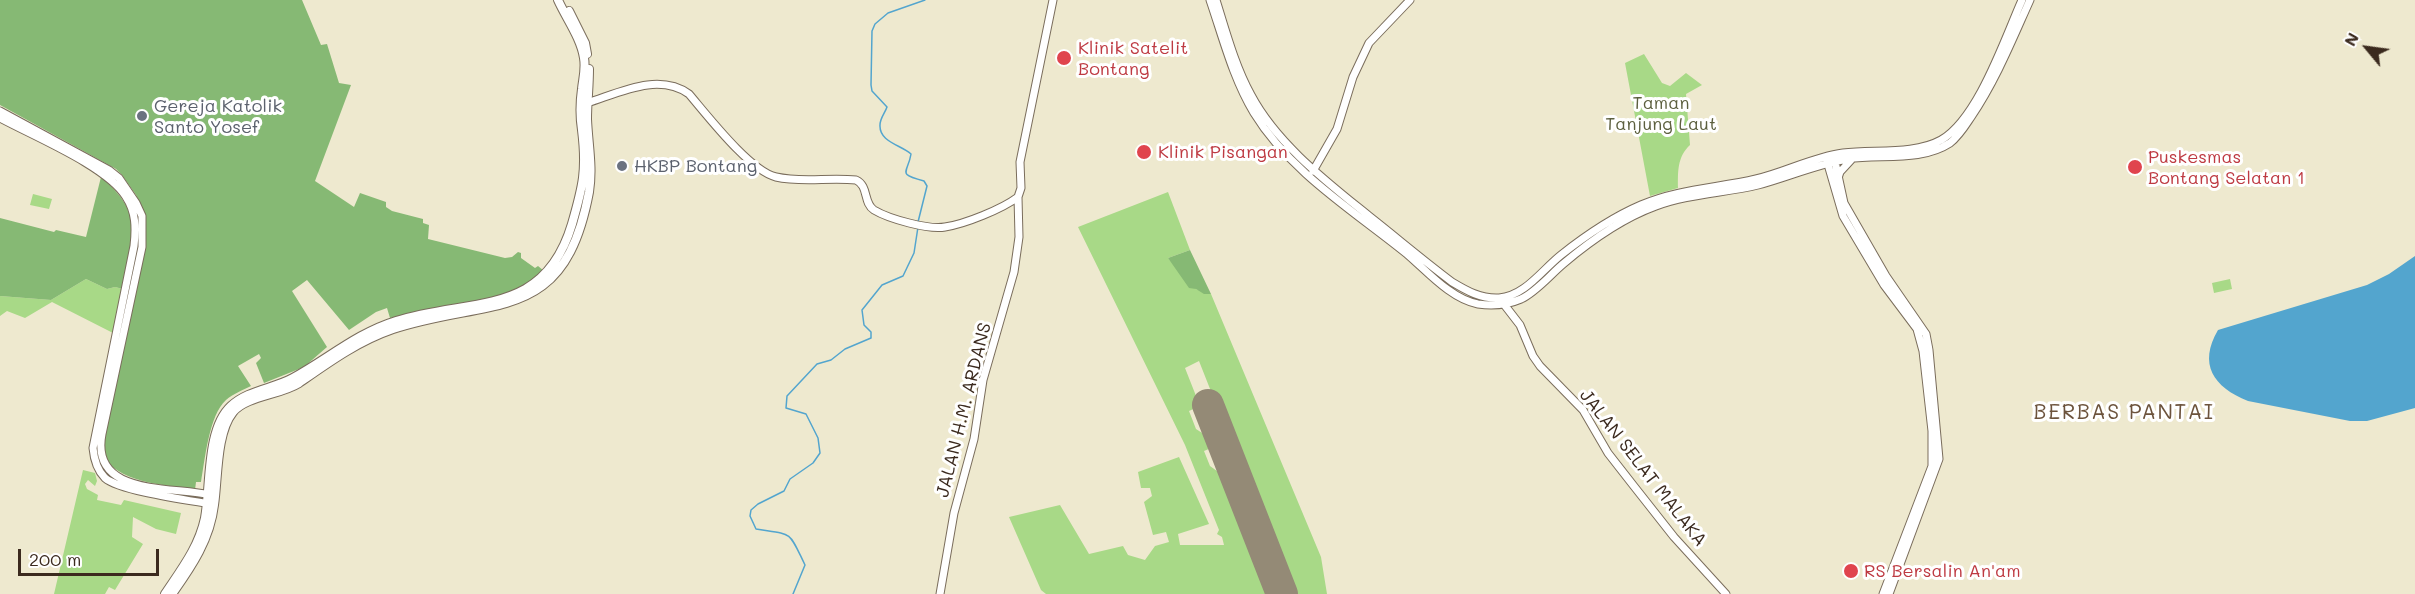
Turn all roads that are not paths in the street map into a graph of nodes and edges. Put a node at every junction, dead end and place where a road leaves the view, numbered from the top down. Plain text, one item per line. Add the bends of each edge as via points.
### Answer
1 (558, 0) edge
2 (564, 0) edge
3 (1053, 0) edge
4 (1210, 0) edge
5 (1216, 0) edge
6 (1410, 0) edge
7 (2022, 0) edge
8 (2030, 0) edge
9 (1987, 86) junction
10 (1982, 95) junction
11 (584, 103) junction
12 (0, 111) edge
13 (0, 118) edge
14 (1831, 159) junction
15 (1852, 159) junction
16 (1312, 173) junction
17 (1838, 180) junction
18 (1018, 197) junction
19 (1877, 266) junction
20 (1502, 301) junction
21 (124, 313) junction
22 (1931, 391) junction
23 (211, 500) junction
24 (165, 594) edge
25 (172, 594) edge
26 (940, 594) edge
27 (1726, 594) edge
28 (1883, 594) edge
29 (1889, 594) edge

1 - 11 main road via 584,58
2 - 11 main road via 585,42 588,57
3 - 18 street, JALAN H.M. ARDANS via 1020,162
4 - 16 street via 1231,64 1255,114 1284,151
5 - 16 street via 1250,94
6 - 16 street via 1369,43 1353,77 1337,129
7 - 9 street
8 - 9 street
9 - 10 street
10 - 14 street via 1940,141
10 - 15 street via 1958,136 1941,148 1902,156
11 - 18 street via 647,84 677,87 689,94 756,168 777,177 859,182 873,209 935,228 954,225
11 - 23 main road via 585,170 575,243 548,282 527,297 420,321 372,337 294,386 237,408 228,419 222,440
12 - 21 street via 109,170 129,190 142,216 142,230
13 - 21 street via 104,175 125,196 136,231
14 - 15 street
14 - 17 street
14 - 19 street via 1839,206
14 - 20 street via 1758,185 1668,202 1644,211 1591,243 1524,298
15 - 17 street
16 - 20 street via 1463,299 1485,305
17 - 19 street via 1844,203
18 - 26 street, JALAN H.M. ARDANS via 1014,272 982,380 974,439 954,513
19 - 22 street via 1923,335
20 - 27 street, JALAN SELAT MALAKA via 1520,325 1540,366 1582,410 1637,491
21 - 23 street via 93,448 97,467 107,479 123,487
22 - 28 street via 1932,466
22 - 29 street via 1939,450 1937,467
23 - 24 main road via 195,547
23 - 25 main road via 199,555

